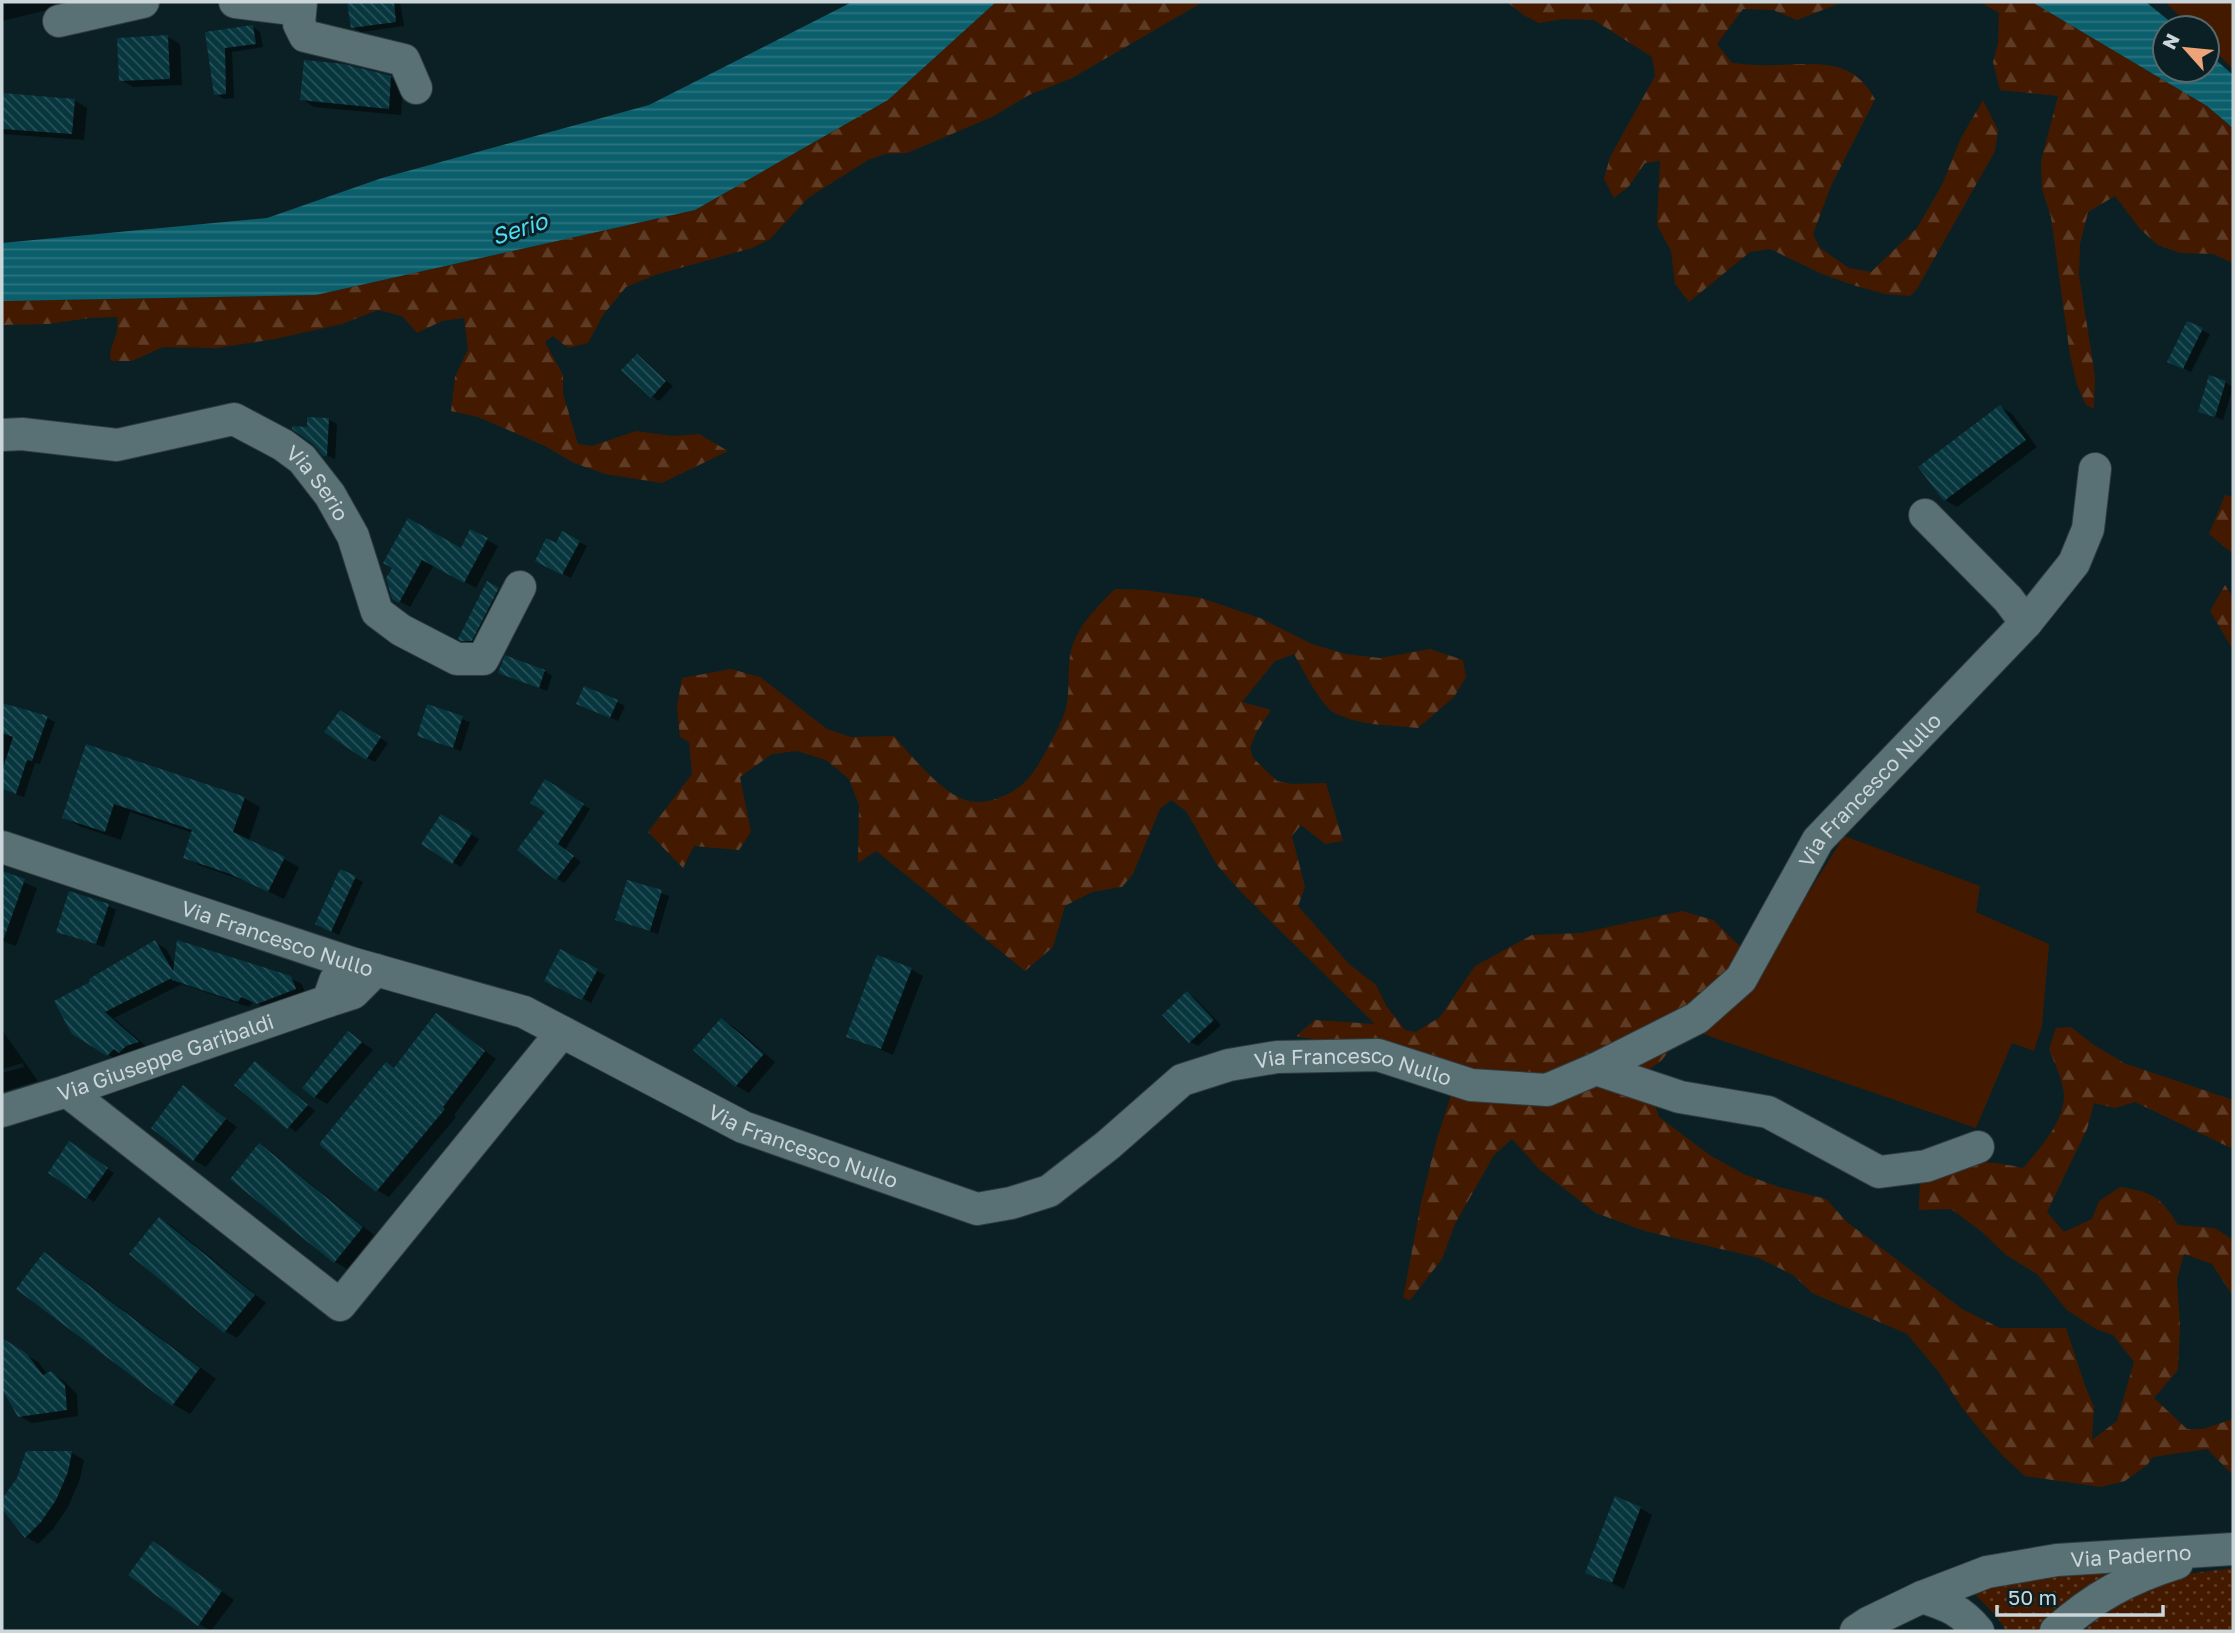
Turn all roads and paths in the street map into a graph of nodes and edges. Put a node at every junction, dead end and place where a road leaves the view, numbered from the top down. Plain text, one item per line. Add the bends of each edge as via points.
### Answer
1 (143, 2) edge
2 (235, 2) edge
3 (300, 6) edge
4 (59, 22) dead end
5 (415, 88) dead end
6 (2, 435) edge
7 (2095, 469) dead end
8 (1925, 515) dead end
9 (520, 587) dead end
10 (2026, 623) junction
11 (2, 847) edge
12 (331, 956) junction
13 (376, 970) junction
14 (328, 1001) junction
15 (562, 1032) junction
16 (1596, 1069) junction
17 (67, 1091) junction
18 (2, 1111) edge
19 (1979, 1147) dead end
20 (2226, 1550) edge
21 (1922, 1597) junction
22 (1856, 1631) edge
23 (1978, 1631) edge
24 (2056, 1631) edge

1 - 4 street
2 - 3 street
3 - 5 street via 299,24 305,36 404,60
6 - 9 street, Via Serio via 22,433 117,446 234,419 302,459 330,495 353,536 377,612 457,659 483,659
7 - 10 street, Via Francesco Nullo via 2088,529 2074,563
8 - 10 street
10 - 16 street, Via Francesco Nullo via 1818,840 1741,979 1697,1018
11 - 12 street, Via Francesco Nullo
12 - 13 street, Via Francesco Nullo
12 - 14 street via 335,981
13 - 14 street, Via Giuseppe Garibaldi via 353,993
13 - 15 street, Via Francesco Nullo via 524,1012
14 - 17 street, Via Giuseppe Garibaldi
15 - 16 street, Via Francesco Nullo via 743,1127 977,1209 1049,1191 1182,1080 1229,1065 1277,1057 1378,1055 1471,1085 1547,1090
15 - 17 street via 340,1305
16 - 19 street via 1680,1097 1768,1112 1879,1172 1926,1166
17 - 18 street, Via Giuseppe Garibaldi
20 - 21 street, Via Paderno via 2057,1560 1987,1572
20 - 24 street, Via Paderno via 2112,1589
21 - 22 street, Via Paderno
21 - 23 street via 1966,1616

